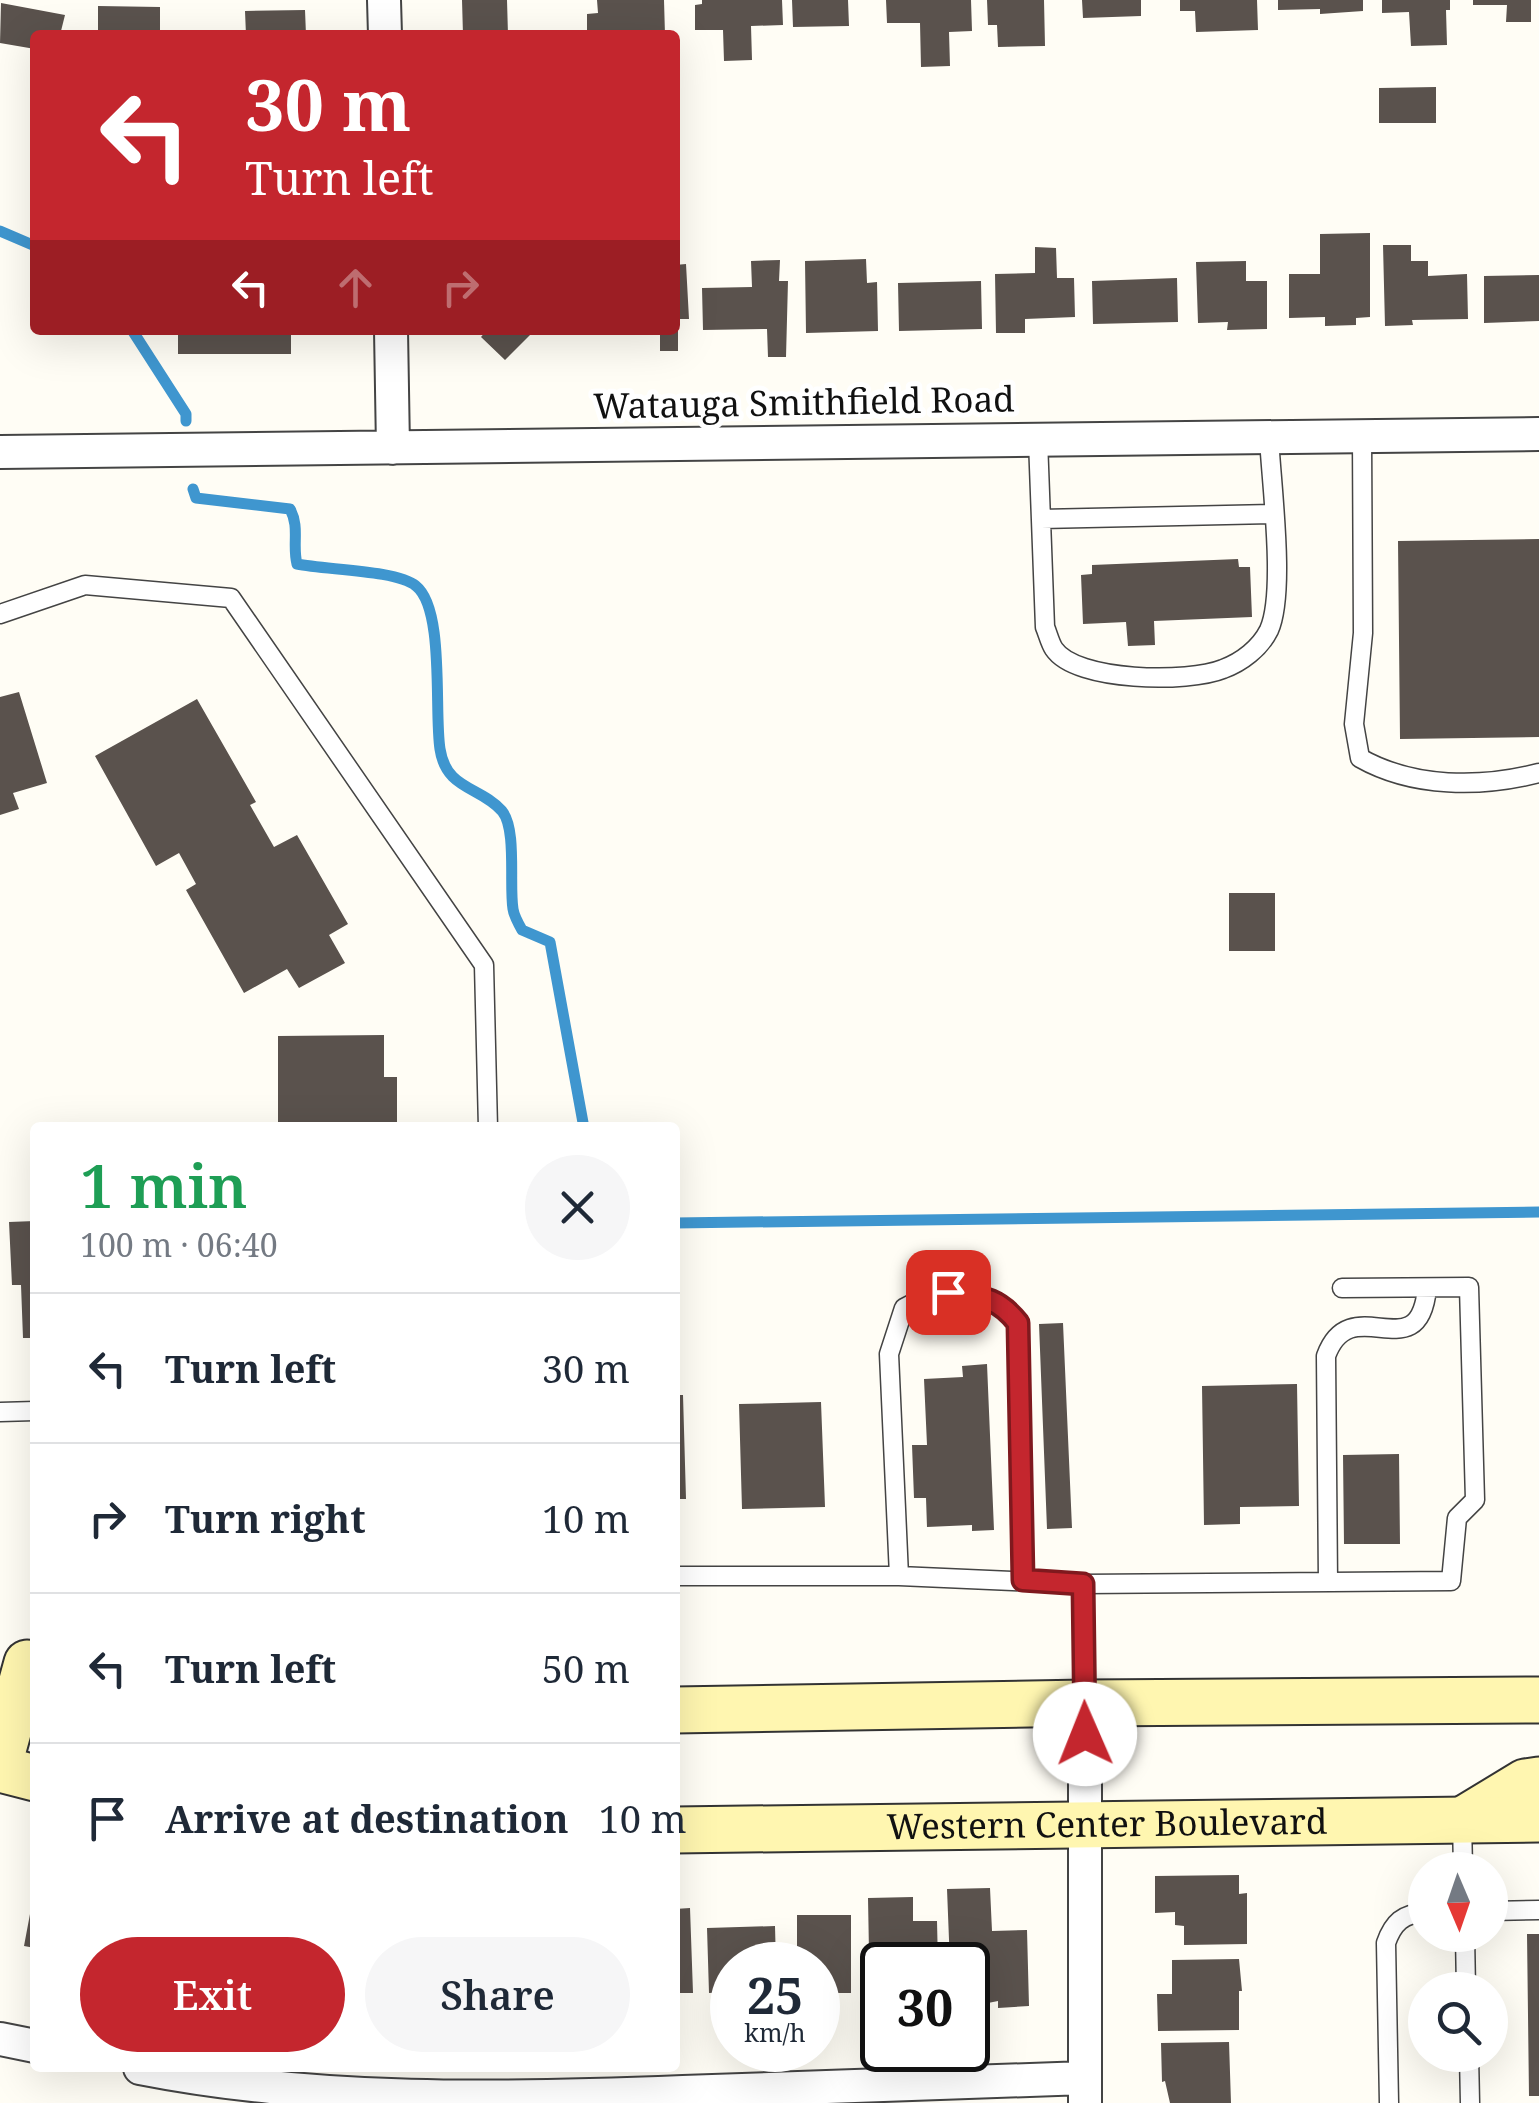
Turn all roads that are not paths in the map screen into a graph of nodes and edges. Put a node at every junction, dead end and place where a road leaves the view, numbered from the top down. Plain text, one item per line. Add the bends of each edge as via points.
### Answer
1 (384, 0) edge
2 (385, 30) edge
3 (391, 335) edge
4 (1539, 434) edge
5 (1362, 436) junction
6 (1269, 437) junction
7 (1038, 440) junction
8 (393, 448) junction
9 (0, 452) edge
10 (69, 452) junction
11 (0, 460) edge
12 (1273, 514) junction
13 (1041, 519) junction
14 (0, 614) edge
15 (1539, 773) edge
16 (488, 1122) edge
17 (1342, 1288) dead end
18 (1427, 1288) junction
19 (30, 1411) edge
20 (0, 1412) edge
21 (680, 1576) edge
22 (899, 1576) junction
23 (1023, 1580) junction
24 (1328, 1582) junction
25 (1083, 1584) junction
26 (24, 1658) edge
27 (1539, 1700) edge
28 (1085, 1702) junction
29 (680, 1710) edge
30 (0, 1765) edge
31 (30, 1776) edge
32 (1539, 1780) edge
33 (1539, 1818) edge
34 (1462, 1820) junction
35 (1086, 1826) junction
36 (680, 1830) edge
37 (1463, 1852) edge
38 (1539, 1910) edge
39 (1508, 1911) edge
40 (1408, 1914) edge
41 (0, 2040) edge
42 (30, 2045) edge
43 (160, 2072) edge
44 (1469, 2072) edge
45 (1085, 2091) edge
46 (1389, 2103) edge
47 (1470, 2103) edge

1 - 2 street
3 - 8 street
4 - 5 street, Watauga Smithfield Road
5 - 6 street, Watauga Smithfield Road
5 - 15 lane via 1363,633 1354,724 1360,758 1386,772 1460,784
6 - 7 street, Watauga Smithfield Road
6 - 12 lane
7 - 8 street, Watauga Smithfield Road
7 - 13 lane
8 - 10 street, Watauga Smithfield Road
9 - 10 street, Watauga Smithfield Road
10 - 11 street, Watauga Smithfield Road
12 - 13 lane
12 - 13 lane via 1277,578 1270,628 1250,654 1220,671 1139,678 1086,671 1055,651 1045,628
14 - 16 lane via 85,585 231,598 484,966
17 - 18 lane
18 - 24 lane via 1416,1323 1344,1330 1326,1356
18 - 24 lane via 1469,1287 1475,1500 1457,1518 1452,1582
19 - 20 lane
21 - 22 lane
22 - 23 lane
22 - 23 lane via 889,1354 904,1308 948,1292 1004,1305 1018,1323
23 - 25 lane
24 - 25 lane
25 - 28 lane
26 - 30 main road
27 - 28 main road
28 - 29 main road
28 - 35 street
30 - 31 main road
32 - 34 main road
33 - 34 main road, Western Center Boulevard
34 - 35 main road, Western Center Boulevard
34 - 37 lane
35 - 36 main road, Western Center Boulevard
35 - 45 street
38 - 39 lane
40 - 46 lane via 1392,1925 1386,1943
41 - 42 street
43 - 45 street via 344,2094
44 - 47 lane

